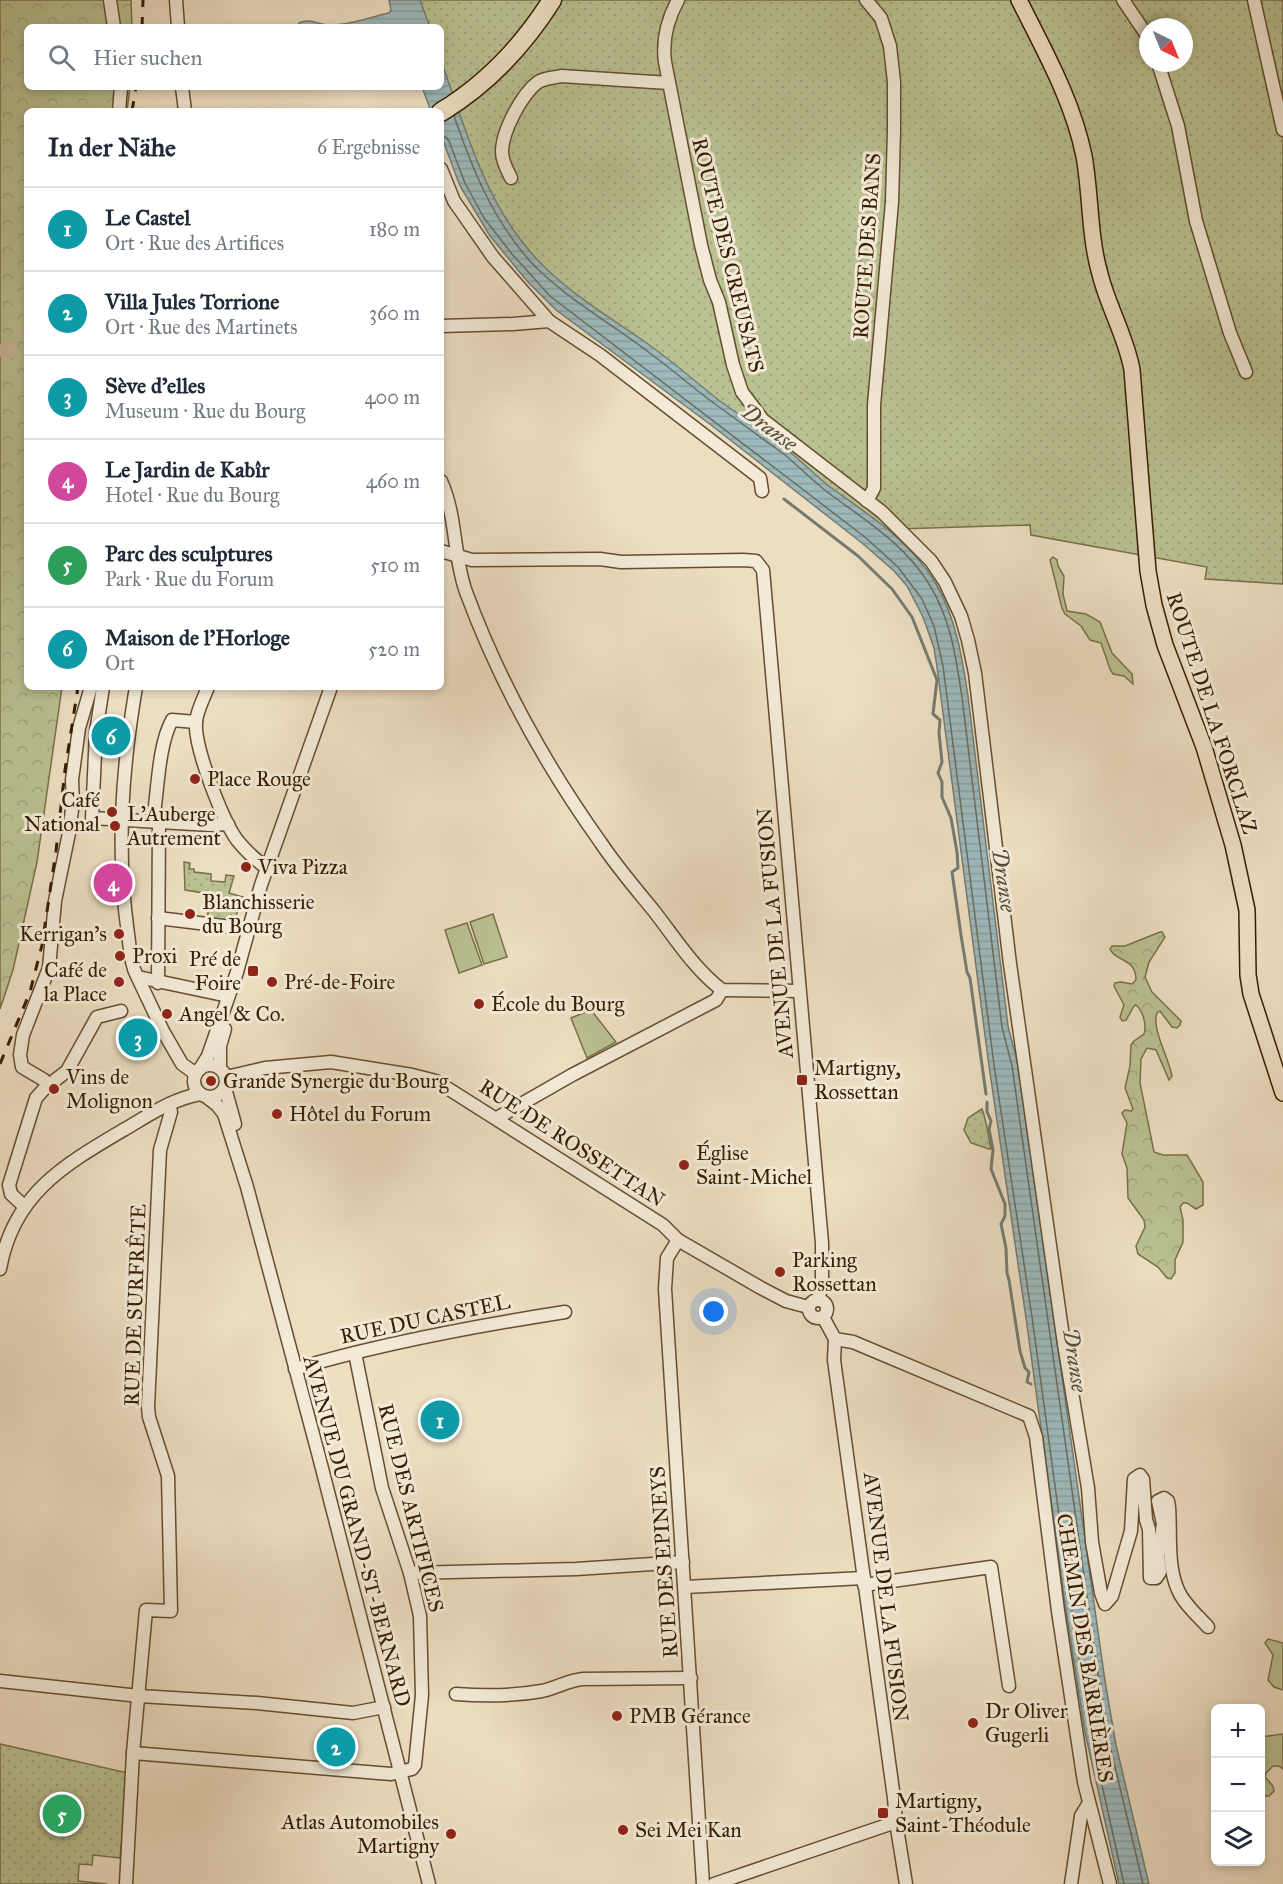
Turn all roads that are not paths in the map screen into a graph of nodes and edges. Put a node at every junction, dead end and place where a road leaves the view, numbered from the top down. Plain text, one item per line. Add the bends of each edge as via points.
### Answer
1 (110, 0) edge
2 (176, 0) edge
3 (552, 0) edge
4 (678, 0) edge
5 (866, 0) edge
6 (1019, 0) edge
7 (1123, 0) edge
8 (1254, 0) edge
9 (114, 24) edge
10 (178, 24) edge
11 (1139, 24) edge
12 (1161, 72) edge
13 (669, 83) junction
14 (121, 90) edge
15 (183, 92) edge
16 (119, 108) edge
17 (184, 108) edge
18 (444, 110) edge
19 (1283, 130) edge
20 (444, 176) edge
21 (511, 178) dead end
22 (549, 321) junction
23 (444, 326) edge
24 (1246, 372) dead end
25 (444, 491) edge
26 (762, 491) dead end
27 (867, 501) junction
28 (444, 551) edge
29 (456, 554) junction
30 (90, 690) edge
31 (103, 690) edge
32 (136, 690) edge
33 (207, 690) edge
34 (330, 690) edge
35 (196, 722) junction
36 (121, 820) junction
37 (156, 821) junction
38 (228, 824) junction
39 (267, 868) junction
40 (158, 918) junction
41 (248, 929) junction
42 (237, 972) junction
43 (138, 977) junction
44 (158, 983) junction
45 (722, 990) junction
46 (799, 991) junction
47 (228, 996) junction
48 (121, 1011) dead end
49 (196, 1074) junction
50 (224, 1078) junction
51 (48, 1085) junction
52 (1283, 1093) edge
53 (204, 1096) junction
54 (169, 1103) junction
55 (497, 1118) junction
56 (247, 1187) junction
57 (25, 1207) junction
58 (678, 1240) junction
59 (0, 1269) edge
60 (813, 1304) junction
61 (565, 1312) dead end
62 (835, 1339) junction
63 (355, 1353) junction
64 (295, 1369) junction
65 (683, 1562) junction
66 (410, 1573) junction
67 (864, 1581) junction
68 (686, 1587) junction
69 (1208, 1627) dead end
70 (691, 1678) junction
71 (0, 1681) edge
72 (1009, 1686) dead end
73 (456, 1694) dead end
74 (139, 1696) junction
75 (384, 1707) junction
76 (133, 1753) junction
77 (401, 1773) junction
78 (1089, 1803) junction
79 (896, 1822) junction
80 (126, 1884) edge
81 (429, 1884) edge
82 (703, 1884) edge
83 (714, 1884) edge
84 (906, 1884) edge
85 (1071, 1884) edge
86 (1110, 1884) edge

1 - 9 street
2 - 10 street
3 - 18 highway via 505,61
4 - 13 street, ROUTE DES CREUSATS via 664,38
5 - 27 street, ROUTE DES BANS via 881,18 890,46 894,123 892,202 874,405 874,488
6 - 52 main road, ROUTE DE LA FORCLAZ via 1063,92 1079,137 1097,261 1132,370 1154,605 1204,747 1236,856 1247,910 1251,994
7 - 11 street
8 - 19 street
12 - 24 street via 1178,126 1196,221
13 - 21 street via 568,76 539,82 520,104 506,136 502,151
13 - 27 street, ROUTE DES CREUSATS via 704,257 742,392 774,430
14 - 16 street
15 - 17 street
20 - 22 street via 454,201 493,257
22 - 23 street
22 - 26 street via 600,355 760,478
25 - 29 street
27 - 69 street, ROUTE DES CREUSATS via 934,564 954,601 968,640 1017,1018 1101,1593 1105,1604 1112,1596 1131,1531 1134,1479 1140,1475 1149,1529 1150,1578 1156,1578 1160,1572 1158,1555 1163,1524 1158,1501 1164,1498 1169,1507 1176,1586
28 - 29 street
29 - 45 street via 465,590 489,651 539,747 601,844 682,948
29 - 46 street, AVENUE DE LA FUSION via 472,560 743,560 760,564
30 - 51 street via 79,728 73,802 55,901 49,968 21,1042 22,1066
31 - 36 street via 96,732 92,818
32 - 36 street
33 - 35 street
34 - 39 street, AVENUE DU GRAND-ST-BERNARD
35 - 37 street via 172,720 168,726
35 - 38 street via 197,740
36 - 37 street
36 - 43 street via 124,905 133,968
37 - 38 street
37 - 40 street
38 - 39 street via 247,852
39 - 41 street, AVENUE DU GRAND-ST-BERNARD
40 - 41 street
40 - 44 street
41 - 42 street, AVENUE DU GRAND-ST-BERNARD
42 - 47 street, AVENUE DU GRAND-ST-BERNARD
42 - 50 street, AVENUE DU GRAND-ST-BERNARD via 234,1004 220,1046
43 - 44 street
43 - 49 street via 182,1064
44 - 47 street
45 - 46 street
45 - 55 street via 716,1000
46 - 60 street, AVENUE DE LA FUSION via 822,1243 822,1285
47 - 49 street, AVENUE DU GRAND-ST-BERNARD via 208,1056
48 - 51 street via 97,1017 67,1071
49 - 50 street via 210,1065
49 - 53 street via 195,1087
49 - 54 street, AVENUE DU GRAND-ST-BERNARD
50 - 53 street via 217,1096
50 - 55 street, RUE DE ROSSETTAN via 265,1068 339,1063 436,1081
50 - 56 street, AVENUE DU GRAND-ST-BERNARD
51 - 57 street via 36,1098 9,1185 11,1194
53 - 54 street
53 - 56 street, AVENUE DU GRAND-ST-BERNARD via 224,1114
54 - 57 street via 58,1171
54 - 74 street, RUE DE SURFRÊTE via 171,1112 160,1150 148,1407 168,1476 171,1611 146,1610
55 - 58 street, RUE DE ROSSETTAN via 663,1224
56 - 64 street, AVENUE DU GRAND-ST-BERNARD
57 - 59 street via 7,1241
58 - 60 street, RUE DE ROSSETTAN via 786,1301
58 - 65 street, RUE DES EPINEYS via 668,1258 665,1289
60 - 62 street, AVENUE DE LA FUSION via 809,1313 823,1317
61 - 63 street, RUE DU CASTEL
62 - 67 street, AVENUE DE LA FUSION via 834,1360
62 - 78 street, CHEMIN DES BARRIÈRES via 853,1342 1029,1416 1036,1437 1058,1611
63 - 64 street, RUE DU CASTEL
63 - 66 street, RUE DES ARTIFICES via 382,1488
64 - 75 street, AVENUE DU GRAND-ST-BERNARD
65 - 66 street
65 - 68 street, RUE DES EPINEYS
66 - 77 street, RUE DES ARTIFICES via 420,1616 422,1695 415,1765
67 - 68 street
67 - 72 street via 992,1567
67 - 79 street, AVENUE DE LA FUSION
68 - 70 street, RUE DES EPINEYS
70 - 73 street via 583,1679 510,1694
70 - 82 street, RUE DES EPINEYS
71 - 74 street
74 - 75 street via 353,1713
74 - 76 street
75 - 77 street, AVENUE DU GRAND-ST-BERNARD
76 - 77 street
76 - 80 street
77 - 81 street, AVENUE DU GRAND-ST-BERNARD
78 - 85 street via 1081,1816
78 - 86 street, CHEMIN DES BARRIÈRES
79 - 83 street
79 - 84 street, AVENUE DE LA FUSION

